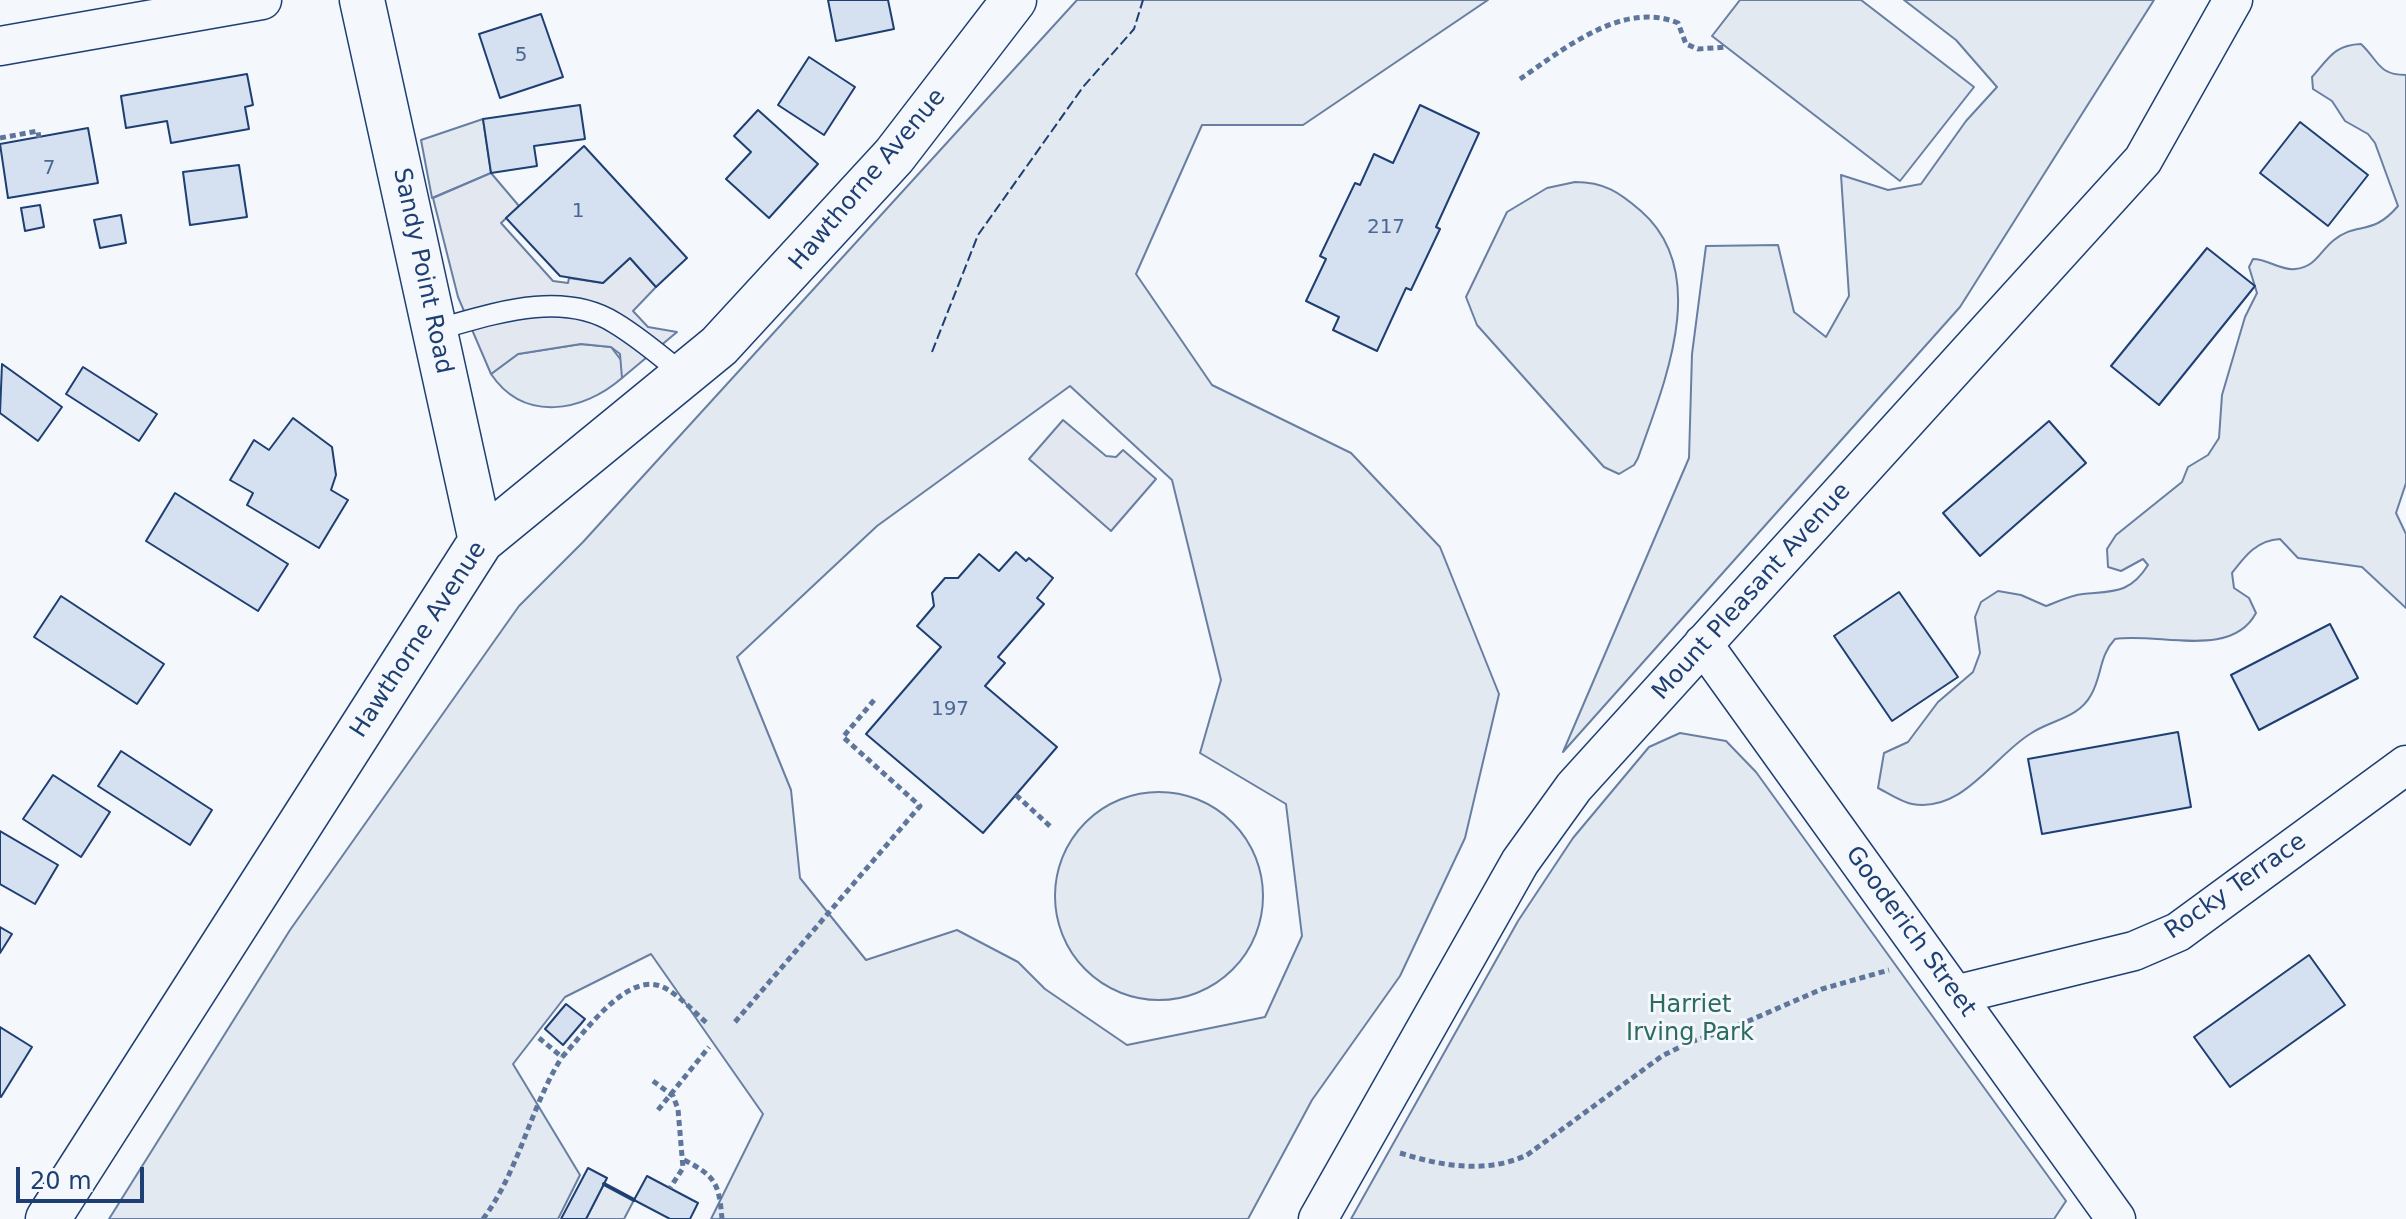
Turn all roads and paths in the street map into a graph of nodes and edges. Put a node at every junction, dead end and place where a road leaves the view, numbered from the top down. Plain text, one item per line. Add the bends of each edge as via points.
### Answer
1 (262, 0) edge
2 (362, 0) edge
3 (1014, 0) edge
4 (2233, 0) edge
5 (0, 46) edge
6 (1727, 47) dead end
7 (1520, 79) dead end
8 (0, 138) edge
9 (39, 138) dead end
10 (435, 330) junction
11 (684, 375) junction
12 (481, 541) junction
13 (1703, 644) junction
14 (875, 699) dead end
15 (2406, 765) edge
16 (1016, 795) dead end
17 (1052, 828) dead end
18 (1928, 958) junction
19 (1955, 995) junction
20 (735, 1022) dead end
21 (709, 1025) dead end
22 (539, 1038) dead end
23 (709, 1047) dead end
24 (562, 1057) junction
25 (653, 1081) dead end
26 (671, 1094) junction
27 (658, 1110) dead end
28 (1363, 1143) junction
29 (684, 1160) junction
30 (670, 1188) dead end
31 (48, 1219) edge
32 (483, 1219) edge
33 (722, 1219) edge
34 (1318, 1219) edge
35 (2116, 1219) edge

1 - 5 street
2 - 10 street, Sandy Point Road
3 - 11 street, Hawthorne Avenue via 894,156 730,335
4 - 13 street, Mount Pleasant Avenue via 2143,160
6 - 7 path via 1698,49 1686,44 1678,23 1661,14 1636,14 1610,20
8 - 9 path via 38,131
10 - 11 lane via 511,310 586,311 613,321
10 - 12 street, Sandy Point Road
11 - 12 street, Hawthorne Avenue
12 - 31 street, Hawthorne Avenue
13 - 18 street, Gooderich Street
13 - 28 street, Mount Pleasant Avenue via 1574,787 1520,862
14 - 20 path via 843,737 920,806
15 - 19 street, Rocky Terrace via 2178,932 2134,951
16 - 17 path
18 - 19 street, Gooderich Street
18 - 28 path via 1822,989 1690,1042 1506,1165 1436,1164
19 - 35 street, Gooderich Street
21 - 24 path via 664,987 643,984 614,1000
22 - 24 path
23 - 26 path
24 - 32 path via 497,1200
25 - 26 path
26 - 27 path
26 - 29 path
28 - 34 street, Mount Pleasant Avenue
29 - 30 path
29 - 33 path via 712,1178

